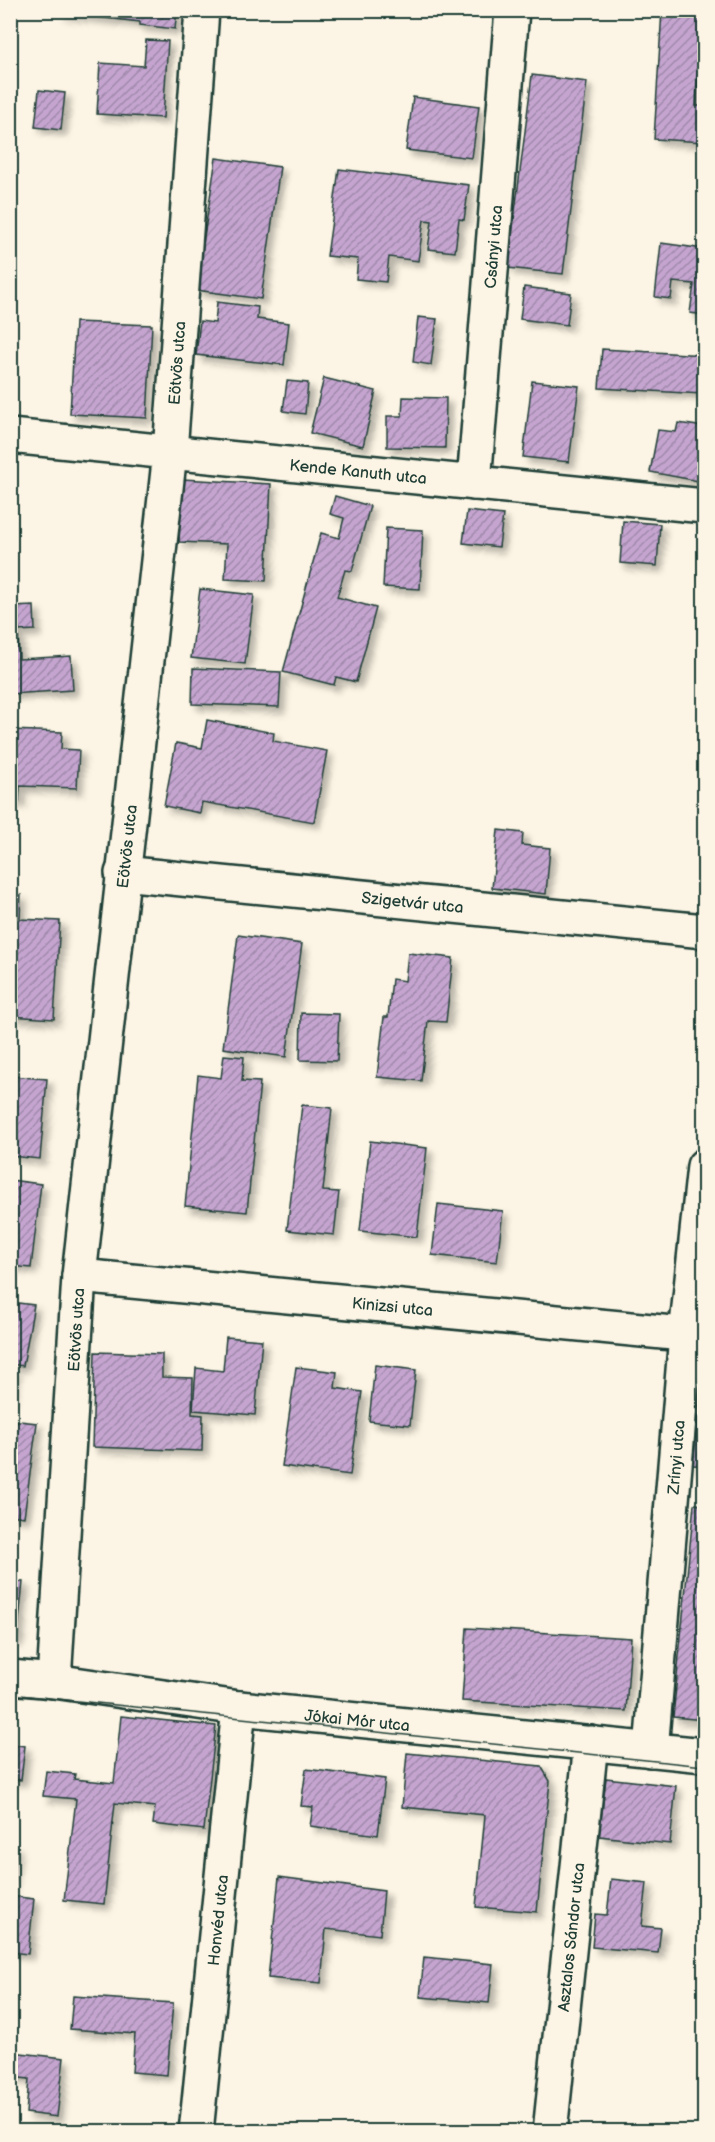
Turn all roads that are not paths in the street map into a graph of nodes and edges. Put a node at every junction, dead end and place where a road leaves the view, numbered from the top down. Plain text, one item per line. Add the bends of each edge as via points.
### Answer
1 (202, 10) edge
2 (512, 10) edge
3 (10, 436) edge
4 (170, 452) junction
5 (474, 483) junction
6 (705, 506) edge
7 (122, 873) junction
8 (705, 931) edge
9 (705, 1166) edge
10 (79, 1275) junction
11 (696, 1335) edge
12 (10, 1677) edge
13 (54, 1681) junction
14 (239, 1708) junction
15 (591, 1743) junction
16 (651, 1749) junction
17 (705, 1755) edge
18 (196, 2132) edge
19 (550, 2132) edge

1 - 4 street, Eötvös utca
2 - 5 street, Csányi utca
3 - 4 street, Kende Kanuth utca
4 - 5 street, Kende Kanuth utca
4 - 7 street, Eötvös utca
5 - 6 street, Kende Kanuth utca
7 - 8 street, Szigetvár utca
7 - 10 street, Eötvös utca
9 - 11 street, Zrínyi utca
10 - 11 street, Kinizsi utca
10 - 13 street, Eötvös utca
11 - 16 street, Zrínyi utca
12 - 13 street, Jókai Mór utca
13 - 14 street, Jókai Mór utca
14 - 15 street, Jókai Mór utca
14 - 18 street, Honvéd utca
15 - 16 street, Jókai Mór utca
15 - 19 street, Asztalos Sándor utca
16 - 17 street, Jókai Mór utca

